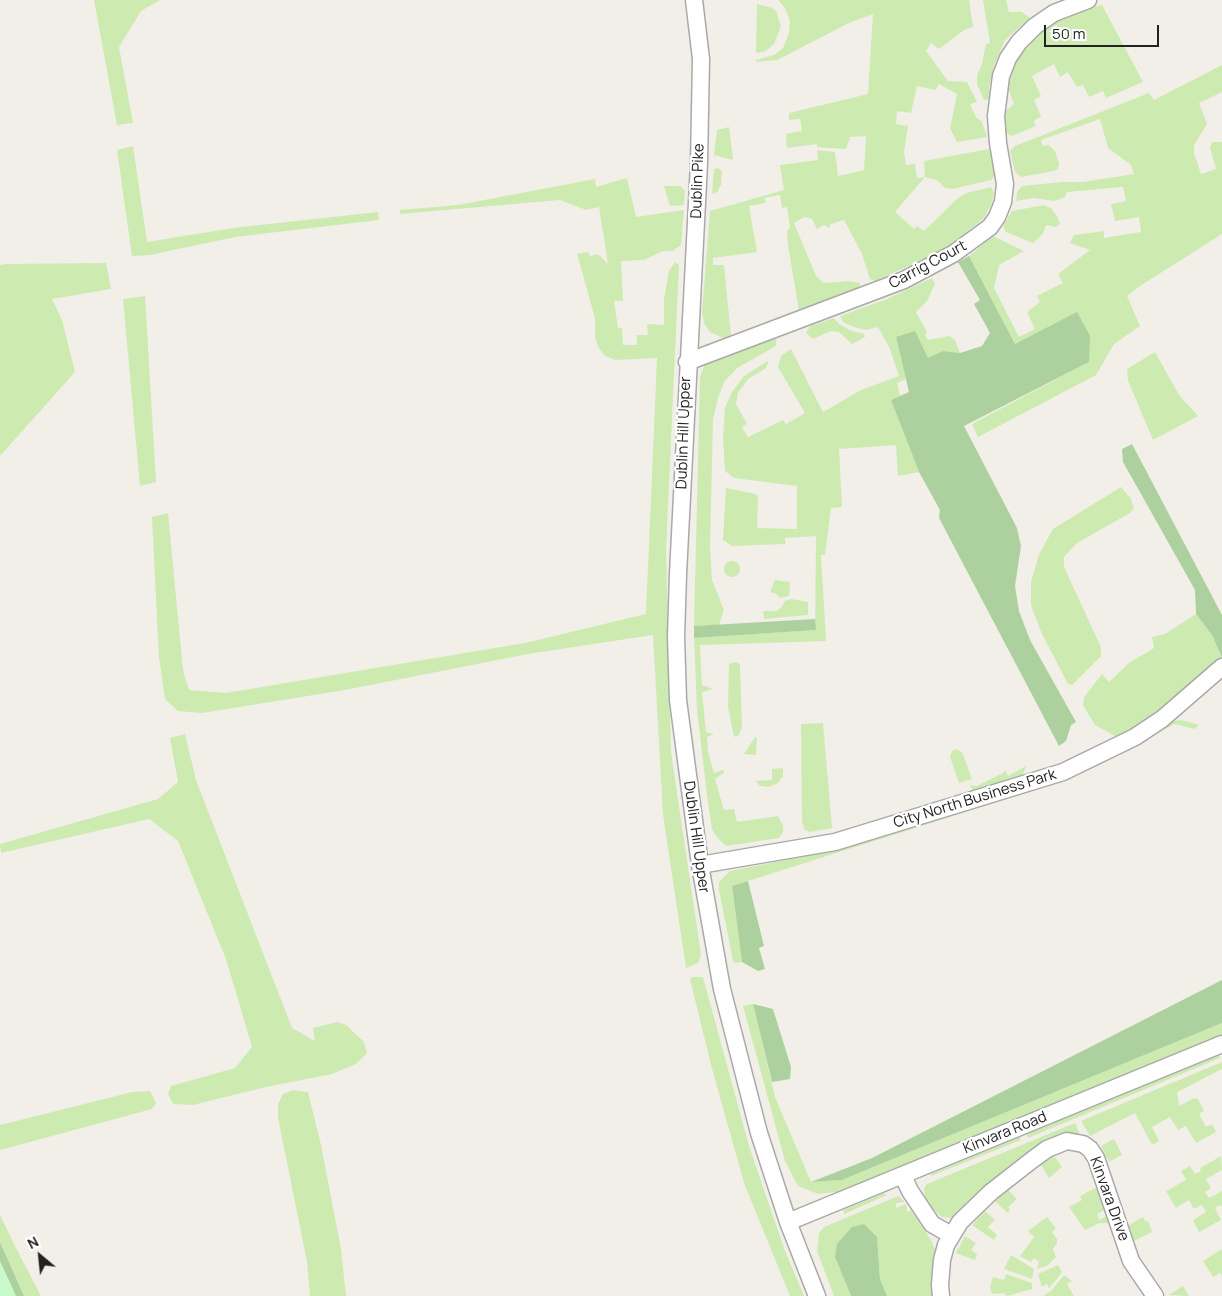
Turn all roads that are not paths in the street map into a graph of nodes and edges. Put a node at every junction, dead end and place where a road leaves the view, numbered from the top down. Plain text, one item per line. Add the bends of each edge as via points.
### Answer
1 (694, 0) edge
2 (1088, 0) edge
3 (687, 362) junction
4 (1222, 667) edge
5 (700, 864) junction
6 (1222, 1044) edge
7 (903, 1176) junction
8 (788, 1222) junction
9 (951, 1235) junction
10 (817, 1296) edge
11 (941, 1296) edge
12 (1155, 1296) edge

1 - 3 street, Dublin Pike via 701,59 699,162
2 - 3 street, Carrig Court via 1054,13 1035,26 1008,58 1001,76 996,116 1005,184 1000,212 990,226 953,254 904,280
3 - 5 street, Dublin Hill Upper via 676,637 678,700
4 - 5 street, City North Business Park via 1162,719 1135,737 1063,772 835,842
5 - 8 street, Dublin Hill Upper via 728,1015 759,1133
6 - 7 street, Kinvara Road
7 - 8 street, Kinvara Road
7 - 9 street via 932,1224
8 - 10 street, Dublin Hill Upper
9 - 11 street, Kinvara Drive via 942,1260
9 - 12 street, Kinvara Drive via 972,1209 1032,1160 1058,1144 1077,1142 1090,1149 1096,1158 1132,1261

